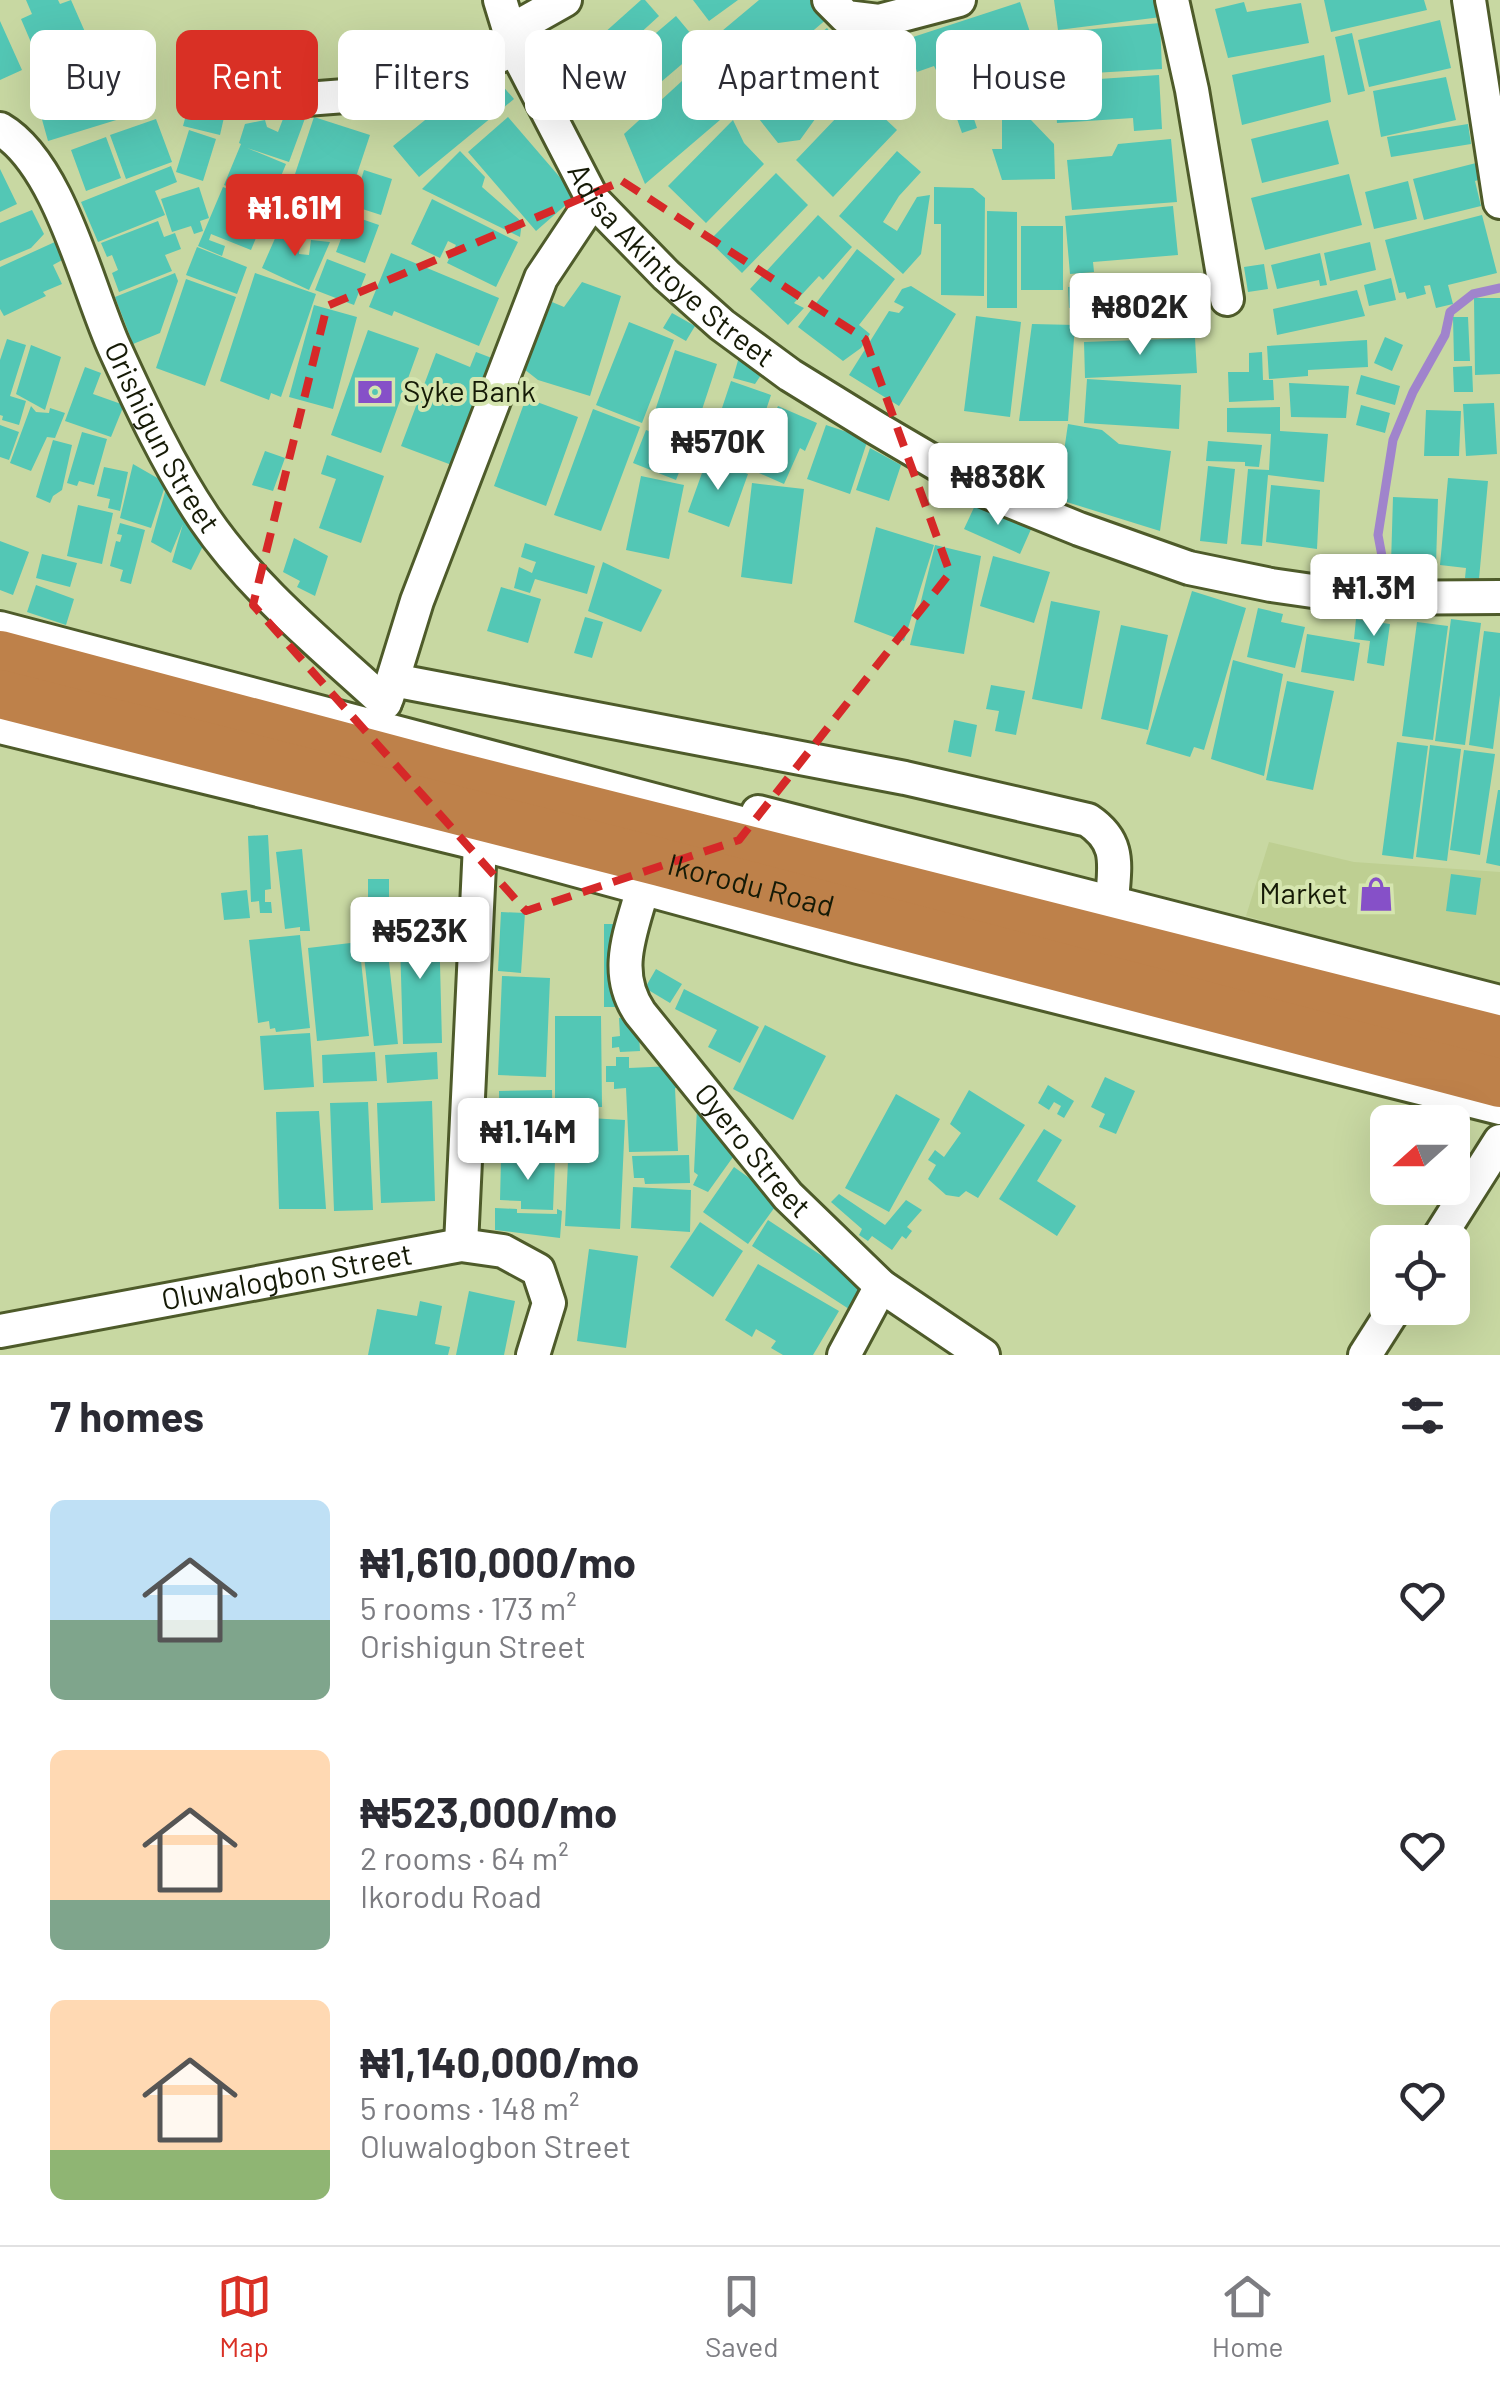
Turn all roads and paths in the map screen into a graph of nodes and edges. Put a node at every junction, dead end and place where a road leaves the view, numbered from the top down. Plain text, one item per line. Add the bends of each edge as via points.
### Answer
1 (564, 0) edge
2 (828, 0) edge
3 (959, 0) edge
4 (1172, 0) edge
5 (1469, 0) edge
6 (509, 27) edge
7 (318, 98) edge
8 (0, 129) edge
9 (593, 200) junction
10 (1500, 202) edge
11 (1227, 299) dead end
12 (1500, 598) edge
13 (0, 614) edge
14 (0, 628) edge
15 (0, 656) edge
16 (0, 694) edge
17 (387, 700) junction
18 (0, 726) edge
19 (480, 844) junction
20 (643, 888) junction
21 (1112, 903) junction
22 (1500, 1002) edge
23 (1500, 1018) edge
24 (1500, 1040) edge
25 (1500, 1083) edge
26 (1500, 1108) edge
27 (1500, 1140) edge
28 (1447, 1225) edge
29 (461, 1245) junction
30 (880, 1286) junction
31 (1384, 1325) edge
32 (0, 1331) edge
33 (533, 1355) edge
34 (844, 1355) edge
35 (983, 1355) edge
36 (1365, 1355) edge

1 - 6 street
2 - 3 street via 846,17 880,21
4 - 11 street
5 - 10 street
6 - 7 street via 424,90
6 - 9 street, Adisa Akintoye Street
8 - 17 street, Orishigun Street via 34,163 62,212 113,346 204,519 254,580
9 - 12 street, Adisa Akintoye Street via 722,325 790,375 978,488 1189,568 1361,598
9 - 17 street via 541,278 424,583
13 - 17 street
14 - 23 street
15 - 24 highway, Ikorodu Road
16 - 25 highway, Ikorodu Road
17 - 21 street
17 - 21 street via 905,778 1088,820 1106,832 1115,854
18 - 19 street, Ikorodu Road
19 - 20 street, Ikorodu Road
19 - 29 street
20 - 26 street, Ikorodu Road
20 - 30 street, Oyero Street via 623,964 628,996 788,1196
21 - 22 street
27 - 28 street
29 - 32 street, Oluwalogbon Street
29 - 33 street, Oluwalogbon Street via 503,1252 538,1270 549,1303
30 - 34 street
30 - 35 street, Oyero Street
31 - 36 street

